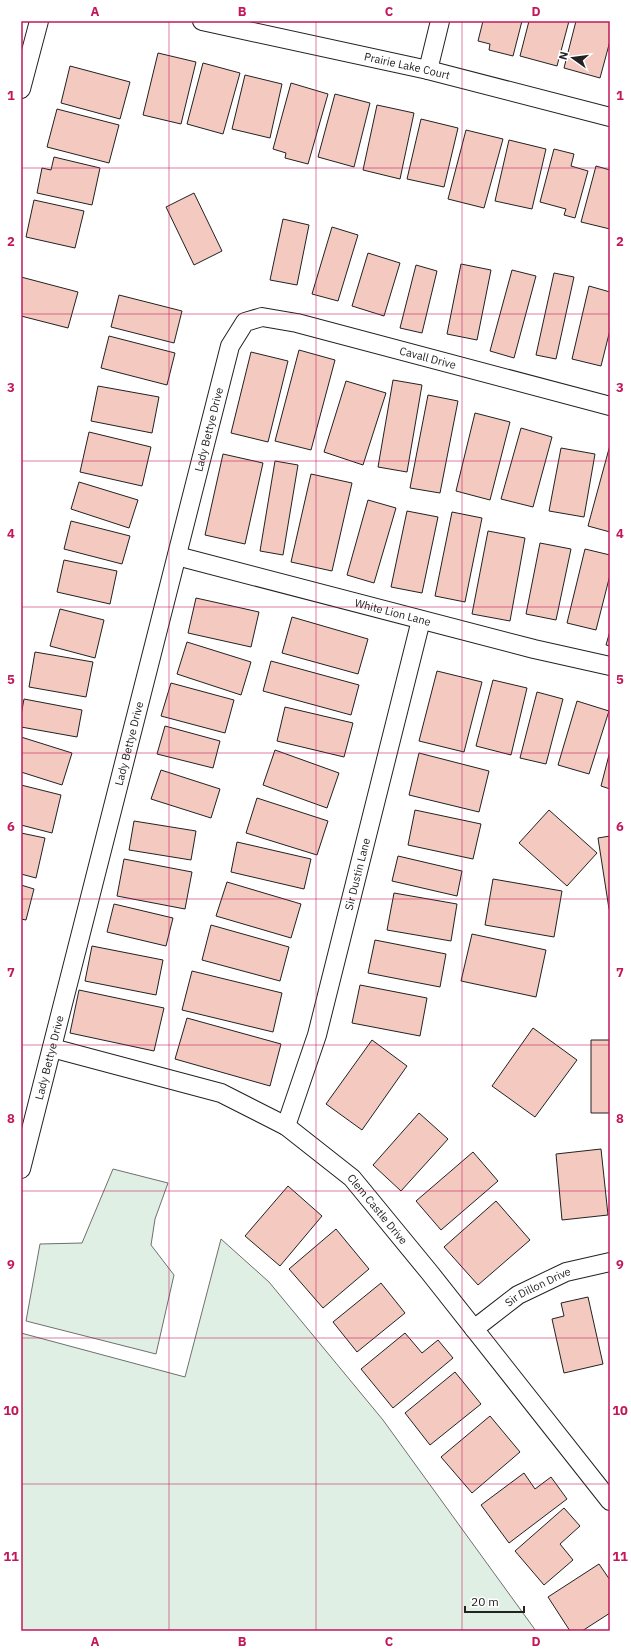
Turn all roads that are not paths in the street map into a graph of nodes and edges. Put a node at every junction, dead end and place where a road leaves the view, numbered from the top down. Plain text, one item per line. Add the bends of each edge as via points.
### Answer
1 (39, 21) edge
2 (202, 21) edge
3 (440, 21) edge
4 (428, 70) junction
5 (21, 90) edge
6 (610, 117) edge
7 (245, 322) joint
8 (610, 406) edge
9 (176, 556) junction
10 (421, 620) junction
11 (610, 666) edge
12 (52, 1048) junction
13 (286, 1126) junction
14 (21, 1169) edge
15 (610, 1262) edge
16 (474, 1329) junction
17 (610, 1501) edge

1 - 5 street
2 - 4 street, Prairie Lake Court
3 - 4 street
4 - 6 street, Prairie Lake Court
7 - 8 street, Cavall Drive via 262,317 297,323
7 - 9 street, Lady Bettye Drive via 230,346
9 - 10 street, White Lion Lane
9 - 12 street, Lady Bettye Drive
10 - 11 street, White Lion Lane
10 - 13 street, Sir Dustin Lane via 317,1035
12 - 13 street, Clem Castle Drive via 221,1093
12 - 14 street, Lady Bettye Drive
13 - 16 street, Clem Castle Drive via 352,1178
15 - 16 street, Sir Dillon Drive via 566,1272 518,1296
16 - 17 street, Clem Castle Drive

